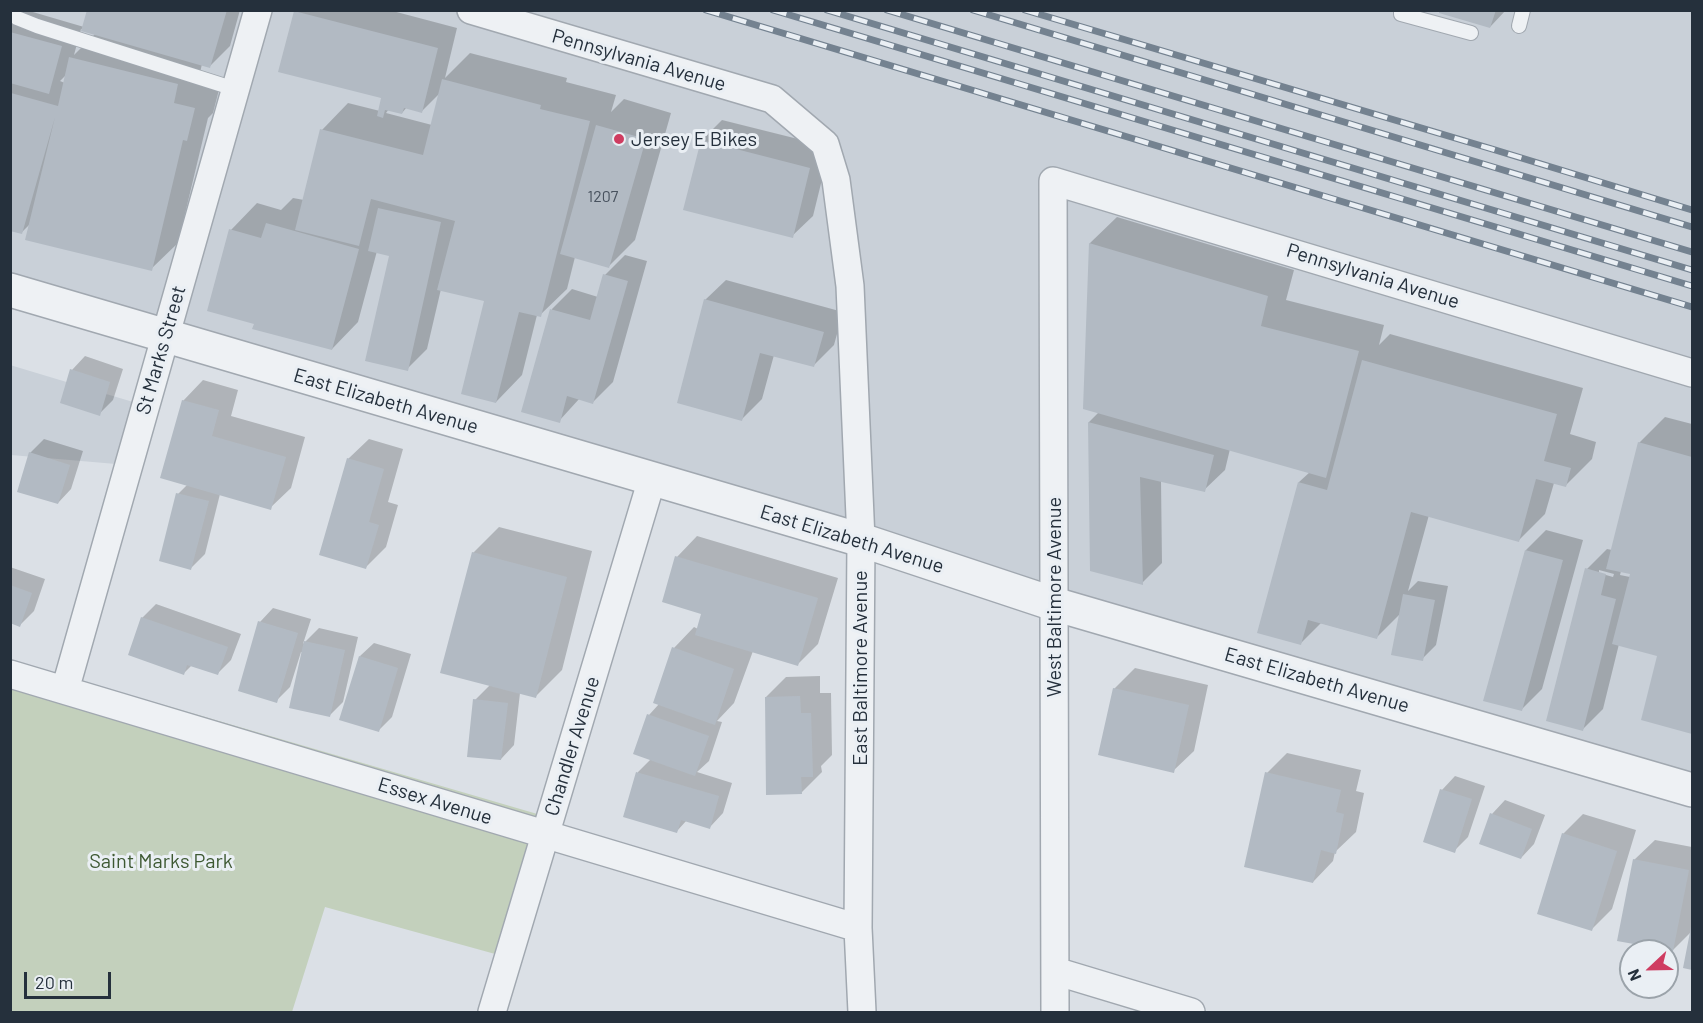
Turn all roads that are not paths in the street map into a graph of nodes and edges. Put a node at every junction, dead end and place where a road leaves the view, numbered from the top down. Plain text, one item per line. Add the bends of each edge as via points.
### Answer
1 (258, 10) edge
2 (471, 10) edge
3 (1401, 10) edge
4 (1523, 10) edge
5 (10, 11) edge
6 (1519, 26) dead end
7 (1471, 33) dead end
8 (236, 89) junction
9 (772, 99) joint
10 (1053, 181) joint
11 (10, 290) edge
12 (165, 337) junction
13 (1692, 372) edge
14 (652, 479) junction
15 (861, 540) junction
16 (1054, 604) junction
17 (10, 674) edge
18 (65, 690) junction
19 (1692, 790) edge
20 (545, 834) junction
21 (858, 928) junction
22 (1055, 971) junction
23 (492, 1012) edge
24 (862, 1012) edge
25 (1055, 1012) edge
26 (1191, 1012) edge

1 - 8 street, St Marks Street
2 - 9 street, Pennsylvania Avenue
3 - 7 lane via 1401,14
4 - 6 lane
5 - 8 lane via 37,26
8 - 12 street, St Marks Street
9 - 15 street, East Baltimore Avenue via 825,144 836,180 850,286
10 - 13 street, Pennsylvania Avenue
10 - 16 street, West Baltimore Avenue
11 - 12 street, East Elizabeth Avenue
12 - 14 street, East Elizabeth Avenue
12 - 18 street, St Marks Street
14 - 15 street, East Elizabeth Avenue
14 - 20 street, Chandler Avenue
15 - 16 street, East Elizabeth Avenue
15 - 21 street, East Baltimore Avenue
16 - 19 street, East Elizabeth Avenue
16 - 22 street, West Baltimore Avenue
17 - 18 street, Essex Avenue
18 - 20 street, Essex Avenue
20 - 21 street, Essex Avenue
20 - 23 street, Chandler Avenue
21 - 24 street, East Baltimore Avenue
22 - 25 street, West Baltimore Avenue
22 - 26 street

